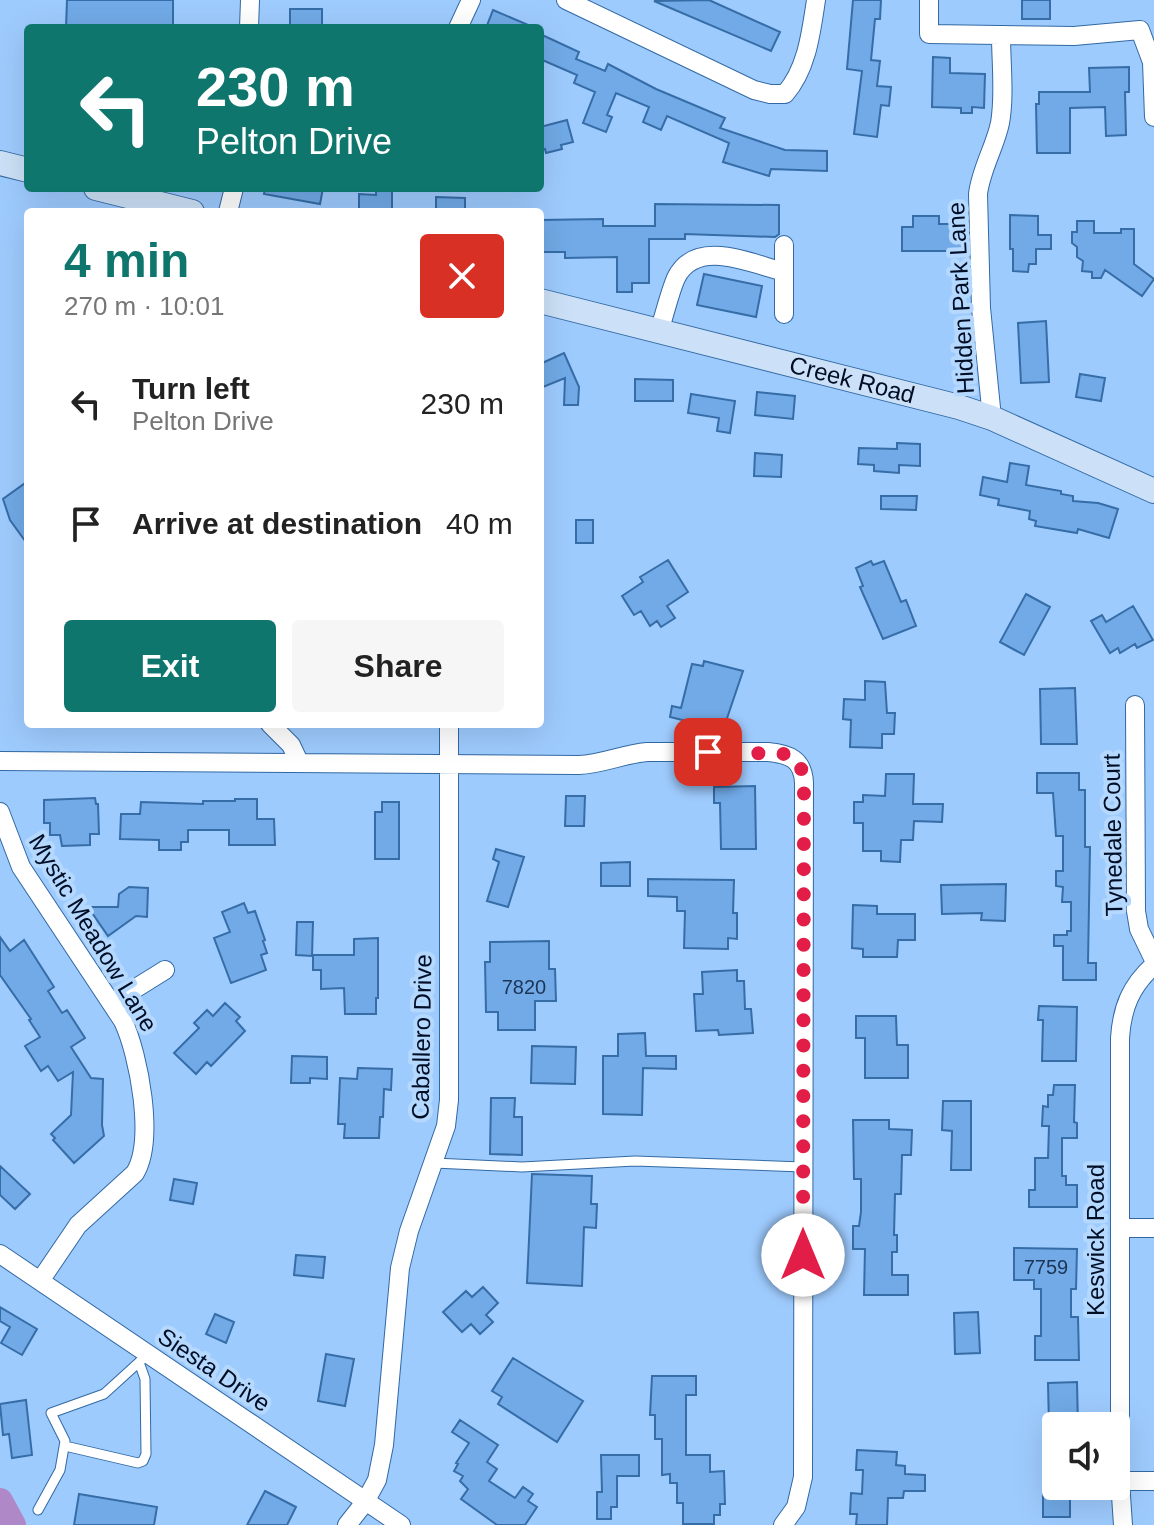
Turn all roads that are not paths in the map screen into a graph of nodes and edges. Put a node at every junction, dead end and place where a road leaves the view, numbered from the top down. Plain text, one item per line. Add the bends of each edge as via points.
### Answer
1 (250, 0) edge
2 (471, 0) edge
3 (566, 0) edge
4 (816, 0) edge
5 (929, 0) edge
6 (249, 24) edge
7 (460, 24) edge
8 (1001, 35) junction
9 (1154, 117) edge
10 (0, 163) edge
11 (24, 169) edge
12 (112, 192) edge
13 (176, 208) edge
14 (784, 245) dead end
15 (784, 272) junction
16 (544, 302) edge
17 (784, 314) dead end
18 (659, 331) junction
19 (992, 418) junction
20 (1154, 491) edge
21 (1135, 705) dead end
22 (274, 728) edge
23 (449, 728) edge
24 (0, 761) edge
25 (299, 762) junction
26 (448, 765) junction
27 (0, 812) edge
28 (1154, 963) edge
29 (165, 970) dead end
30 (112, 1003) junction
31 (434, 1163) junction
32 (803, 1167) junction
33 (1120, 1228) junction
34 (1154, 1228) edge
35 (0, 1254) edge
36 (40, 1281) junction
37 (144, 1358) junction
38 (1120, 1412) edge
39 (65, 1446) junction
40 (1130, 1481) edge
41 (1154, 1481) edge
42 (1121, 1500) edge
43 (365, 1502) junction
44 (38, 1510) dead end
45 (347, 1525) edge
46 (401, 1525) edge
47 (783, 1525) edge
48 (1123, 1525) edge

1 - 6 street
2 - 7 street
3 - 4 street via 770,94 785,94 798,80
5 - 8 street via 929,34
8 - 9 street via 1140,30 1152,62
8 - 19 street, Hidden Park Lane via 1001,111 978,194 980,295
10 - 11 street
12 - 13 street
14 - 15 street
15 - 17 street
15 - 18 street via 712,255 697,257 676,278
16 - 18 street, Creek Road
18 - 19 street, Creek Road
19 - 20 street, Creek Road
21 - 28 street, Tynedale Court via 1136,911
22 - 25 street
23 - 26 street, Caballero Drive
24 - 25 street
25 - 26 street
26 - 31 street, Caballero Drive via 449,1100
26 - 32 street via 602,764 647,752 768,752 788,754 800,766
27 - 30 street, Mystic Meadow Lane via 21,867
28 - 33 street, Keswick Road via 1128,997 1122,1018
29 - 30 street
30 - 36 street, Mystic Meadow Lane via 131,1038 141,1073 142,1156 135,1173 78,1225
31 - 32 lane via 522,1167 635,1161
31 - 43 street, Caballero Drive via 400,1268 384,1445 377,1480
32 - 47 street via 803,1477 796,1507
33 - 34 street
33 - 38 street, Keswick Road
35 - 36 street, Siesta Drive
36 - 37 street, Siesta Drive
37 - 39 lane via 104,1394 51,1413
37 - 39 lane via 143,1461
37 - 43 street, Siesta Drive
39 - 44 lane via 60,1470
40 - 41 street
42 - 48 street, Keswick Road
43 - 45 street, Caballero Drive
43 - 46 street, Siesta Drive

